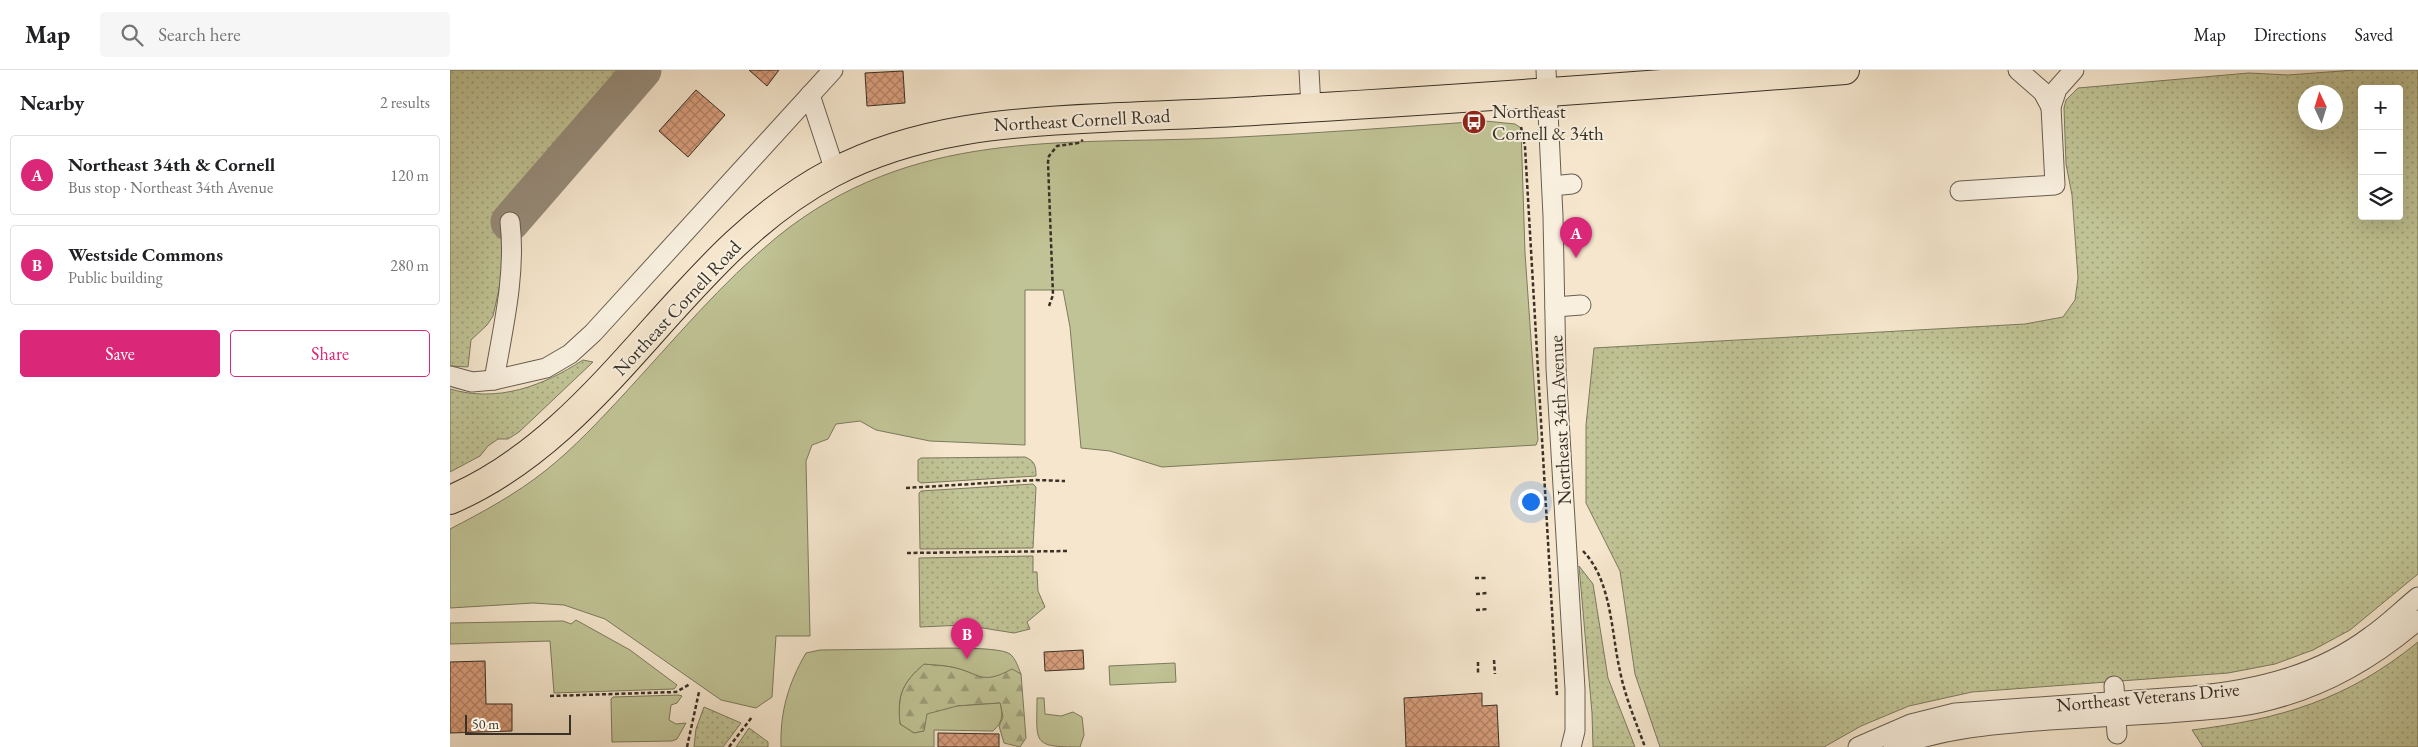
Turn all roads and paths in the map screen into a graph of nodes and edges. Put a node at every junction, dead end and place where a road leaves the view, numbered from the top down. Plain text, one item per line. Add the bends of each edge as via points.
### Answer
1 (833, 70) edge
2 (1309, 70) edge
3 (1845, 70) edge
4 (2018, 70) edge
5 (2074, 70) edge
6 (1546, 81) edge
7 (810, 95) junction
8 (2051, 107) junction
9 (1311, 108) junction
10 (1521, 127) dead end
11 (1084, 137) dead end
12 (835, 171) junction
13 (1572, 184) dead end
14 (1552, 186) junction
15 (1960, 191) dead end
16 (510, 222) dead end
17 (1049, 306) dead end
18 (1581, 306) dead end
19 (1555, 307) junction
20 (450, 376) edge
21 (494, 380) junction
22 (1065, 481) dead end
23 (906, 488) dead end
24 (450, 500) edge
25 (1566, 535) junction
26 (1069, 551) dead end
27 (907, 553) dead end
28 (1474, 578) dead end
29 (1487, 578) dead end
30 (1487, 593) dead end
31 (1476, 594) dead end
32 (2418, 597) edge
33 (1488, 609) dead end
34 (1476, 610) dead end
35 (2418, 620) edge
36 (1494, 660) dead end
37 (1478, 662) dead end
38 (1495, 674) dead end
39 (1478, 675) dead end
40 (690, 684) dead end
41 (699, 692) dead end
42 (550, 696) dead end
43 (1557, 697) dead end
44 (2116, 709) junction
45 (752, 717) dead end
46 (687, 747) edge
47 (729, 747) edge
48 (1571, 747) edge
49 (1645, 747) edge
50 (1858, 747) edge
51 (1893, 747) edge

1 - 7 street
2 - 9 street
3 - 6 highway, Northeast Cornell Road
4 - 8 street via 2043,92
5 - 8 street via 2057,89
6 - 9 highway, Northeast Cornell Road
6 - 14 street, Northeast 34th Avenue
7 - 12 street
7 - 21 street via 593,333 570,354 546,368
8 - 15 street via 2055,186
9 - 12 highway, Northeast Cornell Road via 1004,123 910,141
10 - 43 path, Northeast 34th Avenue via 1525,147
11 - 17 path via 1078,143 1057,146 1048,160 1053,295
12 - 24 highway, Northeast Cornell Road via 775,210 711,266 614,377 558,431 512,466
13 - 14 street
14 - 19 street, Northeast 34th Avenue
16 - 21 street via 513,250
18 - 19 street
19 - 25 street, Northeast 34th Avenue
20 - 21 street via 472,382
22 - 23 path
25 - 48 street, Northeast 34th Avenue via 1575,707
25 - 49 path via 1588,556 1606,595 1624,690
26 - 27 path
28 - 29 path
30 - 31 path
32 - 44 street, Northeast Veterans Drive via 2361,644 2292,677 2232,692
33 - 34 path
35 - 44 street, Northeast Veterans Drive via 2356,665 2287,696 2230,708
36 - 38 path
37 - 39 path
40 - 42 path via 676,692
41 - 46 path
44 - 50 street, Northeast Veterans Drive via 1955,713 1911,724
44 - 51 street, Northeast Veterans Drive via 1977,725 1936,733
45 - 47 path

